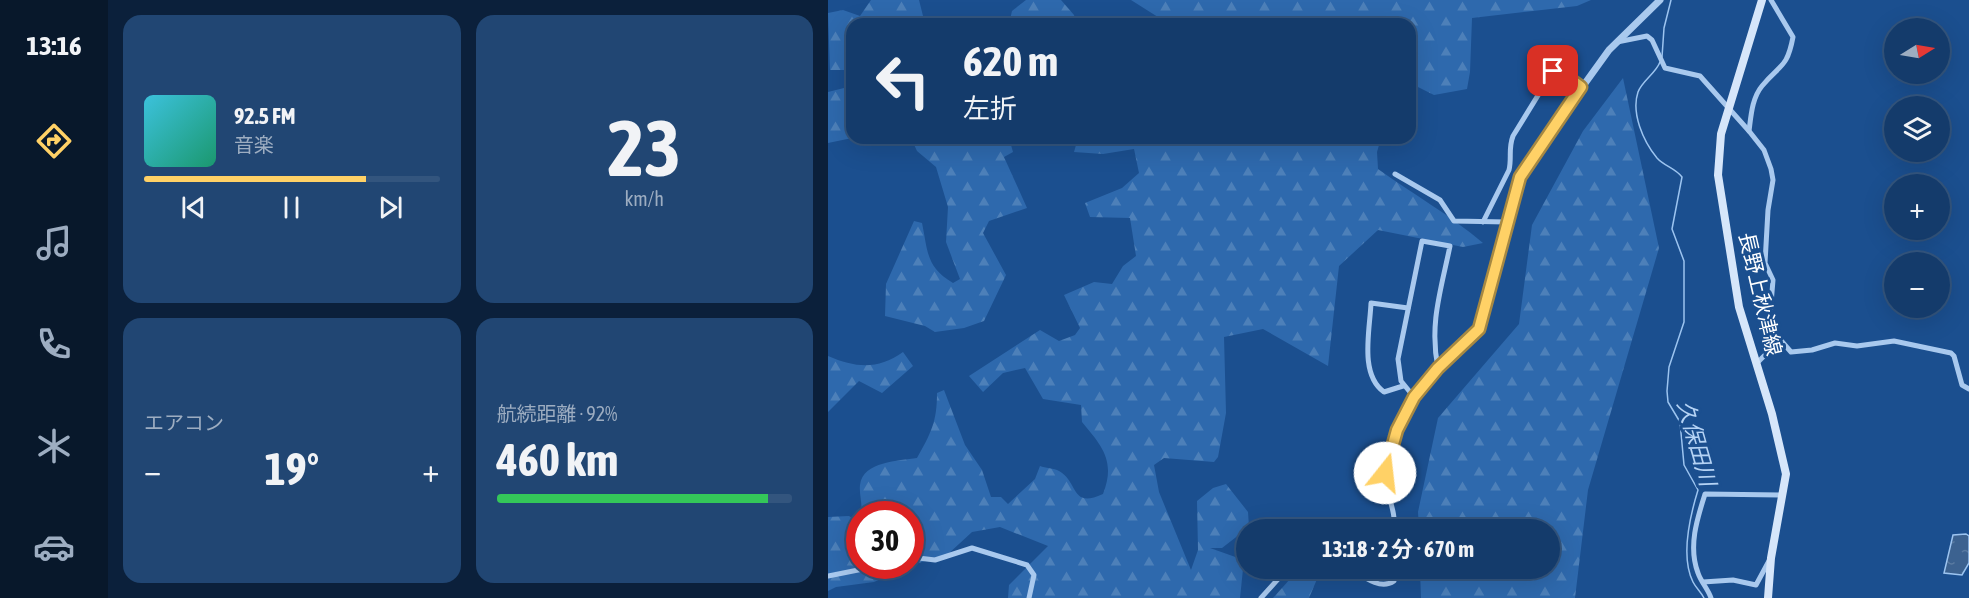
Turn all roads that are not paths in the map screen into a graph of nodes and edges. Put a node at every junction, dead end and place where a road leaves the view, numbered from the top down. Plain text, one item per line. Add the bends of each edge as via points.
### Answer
1 (1660, 0) edge
2 (1762, 0) edge
3 (1771, 0) edge
4 (1616, 42) junction
5 (1581, 87) junction
6 (1729, 106) junction
7 (1749, 131) junction
8 (1395, 174) dead end
9 (1483, 222) junction
10 (1507, 222) junction
11 (1408, 308) junction
12 (1777, 336) junction
13 (1757, 363) junction
14 (1438, 368) junction
15 (1403, 386) junction
16 (1969, 389) edge
17 (1414, 397) junction
18 (1783, 495) junction
19 (1394, 519) edge
20 (1771, 558) junction
21 (924, 559) edge
22 (846, 572) edge
23 (828, 576) edge
24 (1278, 579) edge
25 (1368, 579) edge
26 (1394, 579) edge
27 (1703, 582) junction
28 (1029, 598) edge
29 (1261, 598) edge
30 (1711, 598) edge
31 (1768, 598) edge

1 - 4 street
2 - 6 main road, 長野上秋津線
3 - 7 street via 1793,37 1785,63 1761,87 1752,106
4 - 5 street
4 - 6 street via 1647,36 1665,68 1700,76
5 - 9 street via 1558,70 1553,71 1513,136 1509,170
5 - 10 street via 1520,177
6 - 7 street
6 - 13 main road, 長野上秋津線 via 1718,153 1718,175 1739,306
7 - 12 street via 1768,159 1773,180 1765,263 1773,280 1769,309
8 - 9 street via 1440,200 1454,220
9 - 10 street
10 - 14 street via 1479,329
11 - 14 street via 1422,241 1450,246 1432,342
11 - 15 street via 1398,359
11 - 15 street via 1371,303 1369,360 1373,379 1384,392
12 - 13 street via 1772,348
12 - 16 street via 1791,352 1835,343 1857,346 1887,341 1950,352 1962,385
13 - 18 main road, 長野上秋津線 via 1782,452 1786,474
14 - 17 street
15 - 17 street
17 - 19 street via 1397,430 1385,473
18 - 20 main road, 長野上秋津線
18 - 27 street via 1706,494 1696,520 1694,543
20 - 27 street via 1756,585 1733,580
20 - 31 main road, 長野上秋津線
21 - 28 street via 935,560 972,548 1012,558 1027,564 1034,575
22 - 23 street
24 - 29 street
25 - 26 street via 1378,585 1389,585
27 - 30 street

